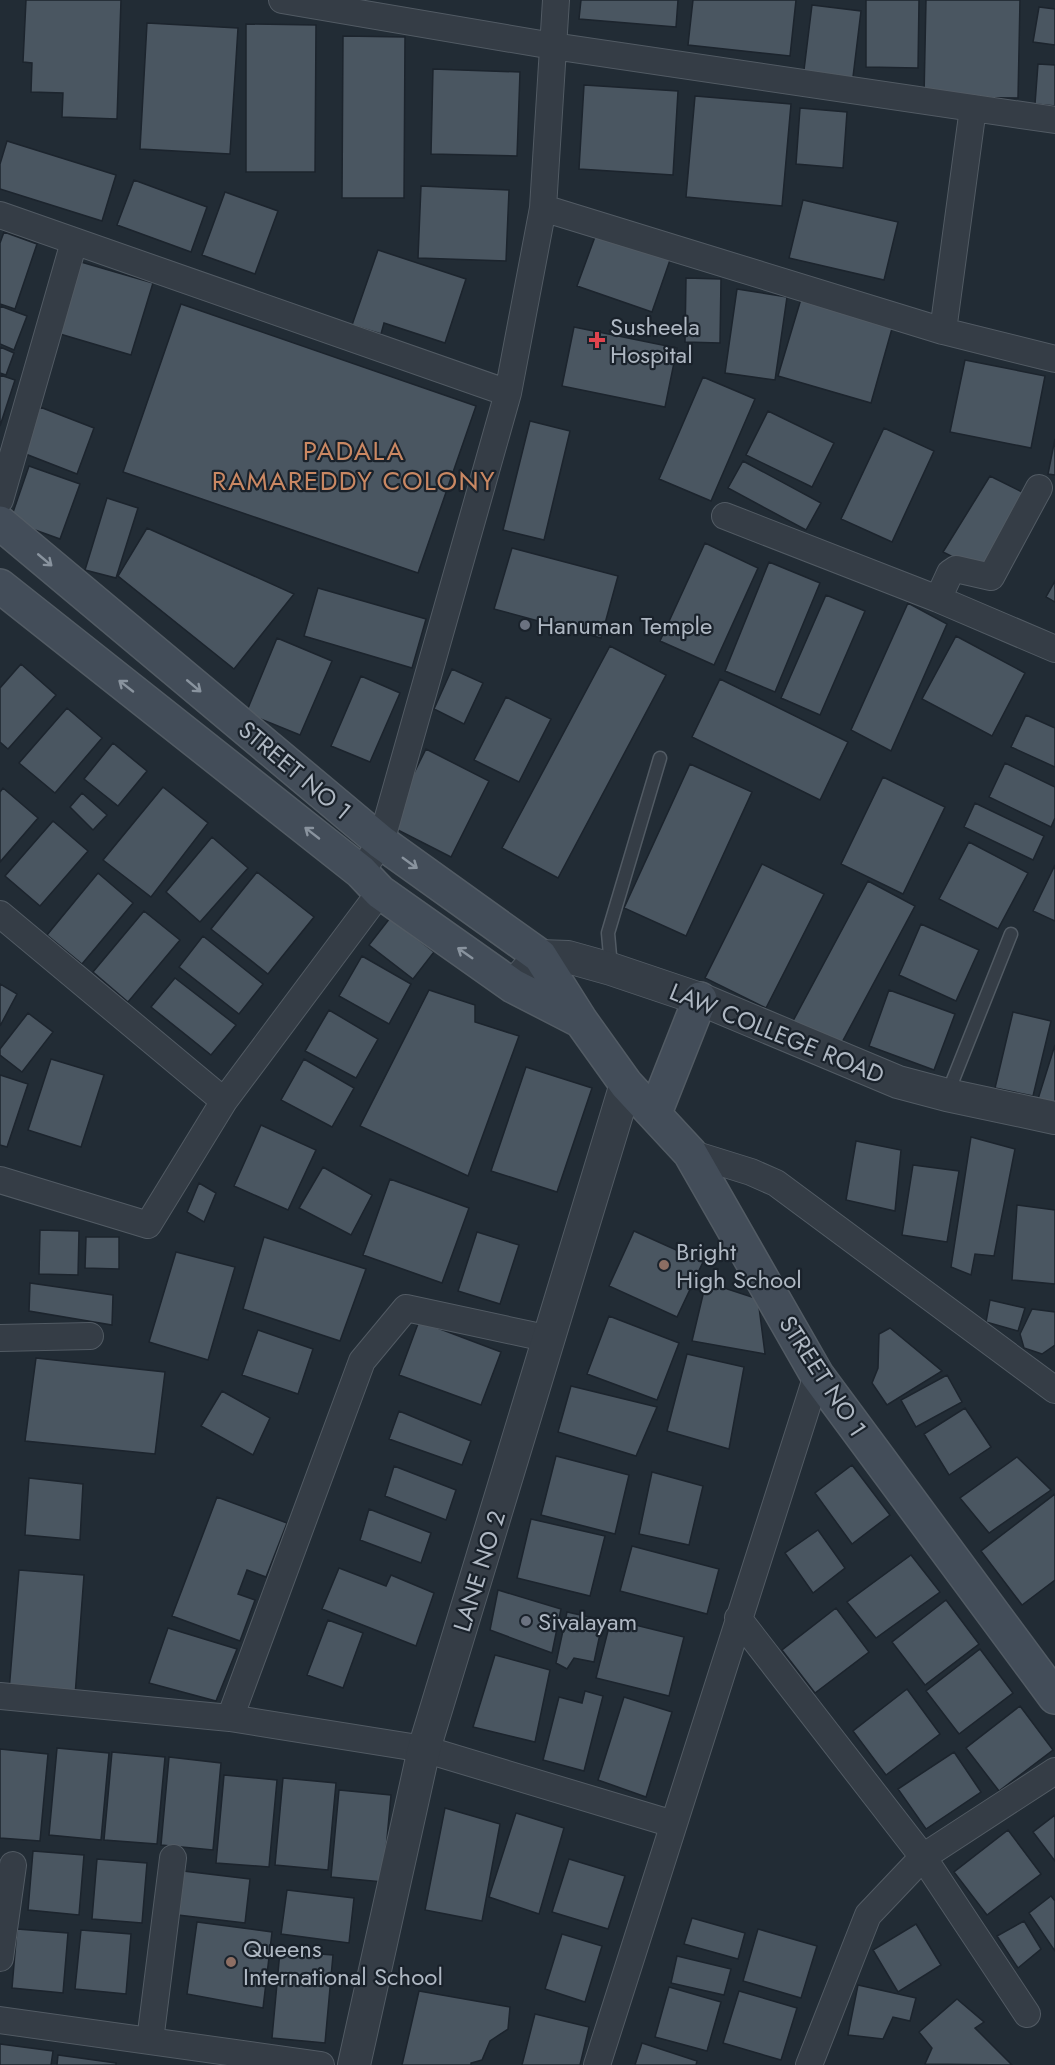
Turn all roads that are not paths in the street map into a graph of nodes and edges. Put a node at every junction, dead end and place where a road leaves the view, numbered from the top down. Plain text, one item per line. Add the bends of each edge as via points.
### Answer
1 (282, 0) edge
2 (556, 0) edge
3 (321, 3) edge
4 (553, 46) junction
5 (973, 108) junction
6 (1055, 120) edge
7 (543, 208) junction
8 (0, 215) edge
9 (74, 242) junction
10 (944, 331) junction
11 (1055, 359) edge
12 (508, 393) junction
13 (1039, 488) dead end
14 (0, 500) edge
15 (725, 516) dead end
16 (0, 523) edge
17 (0, 586) edge
18 (938, 599) junction
19 (1055, 649) edge
20 (660, 758) dead end
21 (381, 842) junction
22 (371, 882) junction
23 (0, 914) edge
24 (1011, 934) dead end
25 (540, 956) junction
26 (611, 969) junction
27 (513, 987) junction
28 (700, 999) junction
29 (581, 1020) junction
30 (626, 1084) junction
31 (947, 1095) junction
32 (225, 1101) junction
33 (655, 1113) junction
34 (1055, 1118) edge
35 (690, 1153) junction
36 (0, 1180) edge
37 (90, 1336) dead end
38 (0, 1338) edge
39 (550, 1340) junction
40 (817, 1375) junction
41 (1055, 1390) edge
42 (738, 1618) junction
43 (0, 1696) edge
44 (1055, 1697) edge
45 (230, 1718) junction
46 (424, 1749) junction
47 (1055, 1771) edge
48 (673, 1824) junction
49 (923, 1857) junction
50 (173, 1858) dead end
51 (13, 1865) dead end
52 (0, 1958) edge
53 (1027, 2014) dead end
54 (0, 2020) edge
55 (150, 2041) junction
56 (321, 2065) edge
57 (354, 2065) edge
58 (597, 2065) edge
59 (809, 2065) edge

1 - 3 street
2 - 4 street
3 - 4 street
4 - 5 street
4 - 7 street
5 - 6 street
5 - 10 street
7 - 10 street
7 - 12 street
8 - 9 street
9 - 12 street
9 - 14 street
10 - 11 street
12 - 21 street
13 - 18 street via 991,577 956,569
15 - 18 street
16 -> 21 main road, STREET NO 1
22 -> 17 main road, STREET NO 1
18 - 19 street
20 - 26 lane via 608,933
21 - 22 street
21 -> 25 main road, STREET NO 1
27 -> 22 main road, STREET NO 1
22 - 32 street
23 - 32 street
24 - 31 lane
25 - 26 street, LAW COLLEGE ROAD via 568,957
25 - 27 street
25 - 29 main road, STREET NO 1
26 - 28 street, LAW COLLEGE ROAD
27 - 29 main road, STREET NO 1
28 - 31 street, LAW COLLEGE ROAD via 898,1082
28 - 33 main road
29 - 30 main road, STREET NO 1
30 - 33 main road, STREET NO 1
30 - 39 street, LANE NO 2
31 - 34 street, LAW COLLEGE ROAD
32 - 36 street via 148,1225
33 - 35 main road, STREET NO 1
35 - 40 main road, STREET NO 1
35 - 41 street via 776,1183
37 - 38 street
39 - 45 street via 406,1308 362,1362
39 - 46 street, LANE NO 2
40 - 42 street
40 - 44 main road, STREET NO 1
42 - 48 street
42 - 49 street
43 - 45 street
45 - 46 street
46 - 48 street
46 - 57 street, LANE NO 2
47 - 49 street
48 - 58 street
49 - 53 street
49 - 59 street via 867,1915
50 - 55 street
51 - 52 street
54 - 55 street
55 - 56 street

